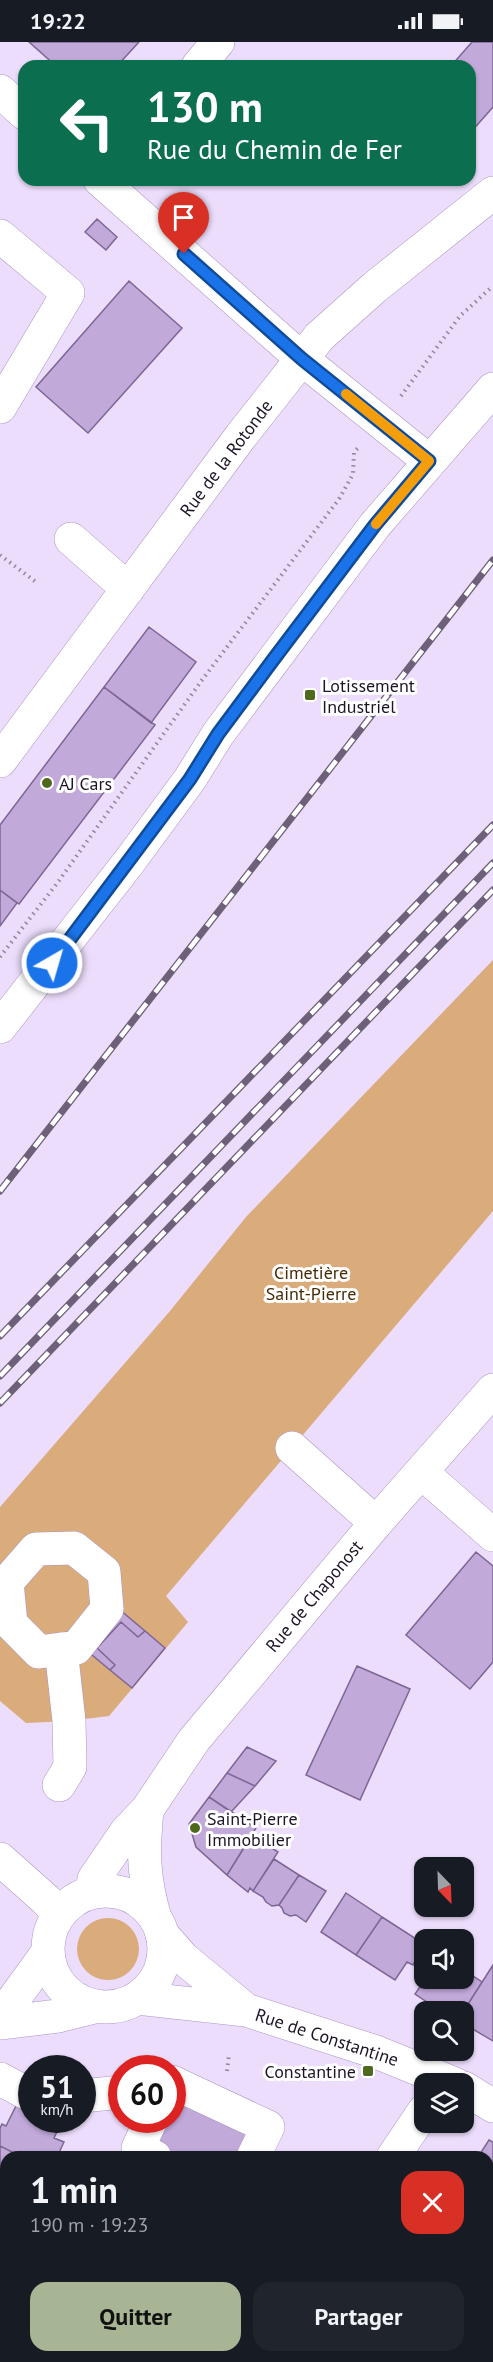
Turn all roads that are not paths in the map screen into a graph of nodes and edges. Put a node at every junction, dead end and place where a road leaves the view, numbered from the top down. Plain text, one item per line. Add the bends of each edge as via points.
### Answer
1 (218, 42) edge
2 (203, 60) edge
3 (0, 92) edge
4 (18, 108) edge
5 (107, 186) edge
6 (493, 193) edge
7 (0, 236) edge
8 (302, 359) junction
9 (493, 389) edge
10 (0, 407) edge
11 (429, 461) junction
12 (71, 538) dead end
13 (128, 589) junction
14 (0, 761) edge
15 (0, 1028) edge
16 (493, 1390) edge
17 (292, 1448) dead end
18 (421, 1472) junction
19 (376, 1523) junction
20 (493, 1535) edge
21 (62, 1649) dead end
22 (59, 1785) dead end
23 (147, 1810) junction
24 (0, 1859) edge
25 (92, 1892) junction
26 (59, 1914) junction
27 (158, 1926) junction
28 (48, 1952) junction
29 (137, 1998) junction
30 (98, 2006) junction
31 (246, 2010) junction
32 (0, 2018) edge
33 (0, 2023) edge
34 (426, 2073) edge
35 (0, 2079) edge
36 (18, 2089) edge
37 (186, 2089) edge
38 (474, 2096) edge
39 (493, 2106) edge
40 (414, 2126) edge
41 (145, 2133) edge
42 (143, 2151) edge
43 (256, 2151) edge
44 (397, 2151) edge

1 - 2 main road
3 - 4 main road
5 - 8 main road
6 - 8 main road, Rue de la Rotonde via 375,287 319,337
7 - 10 main road via 68,293
8 - 11 main road
8 - 13 main road, Rue de la Rotonde
9 - 11 main road
11 - 15 main road via 375,525 218,734 149,834
12 - 13 main road
13 - 14 main road, Rue de la Rotonde
16 - 18 main road, Rue de Chaponost
17 - 19 main road
18 - 19 main road, Rue de Chaponost
18 - 20 main road
19 - 23 main road, Rue de Chaponost via 194,1740
21 - 22 main road via 70,1767
23 - 25 main road, Rue de Chaponost via 126,1832 94,1879
23 - 27 main road, Rue de Chaponost via 143,1856 146,1888
24 - 26 main road
25 - 26 main road via 73,1901
25 - 27 main road via 128,1895 143,1904
26 - 28 main road via 50,1932
27 - 29 main road via 164,1952 160,1970 151,1986
27 - 31 main road, Rue de Constantine via 183,1958
28 - 30 main road via 52,1972 63,1988 79,2000
28 - 32 main road
29 - 30 main road via 119,2006
29 - 31 main road, Rue de Constantine
30 - 33 main road via 58,2016
31 - 34 main road, Rue de Constantine via 376,2052
35 - 36 main road
37 - 43 main road via 268,2127
38 - 39 main road, Rue de Constantine
40 - 44 main road
41 - 42 main road via 138,2148

